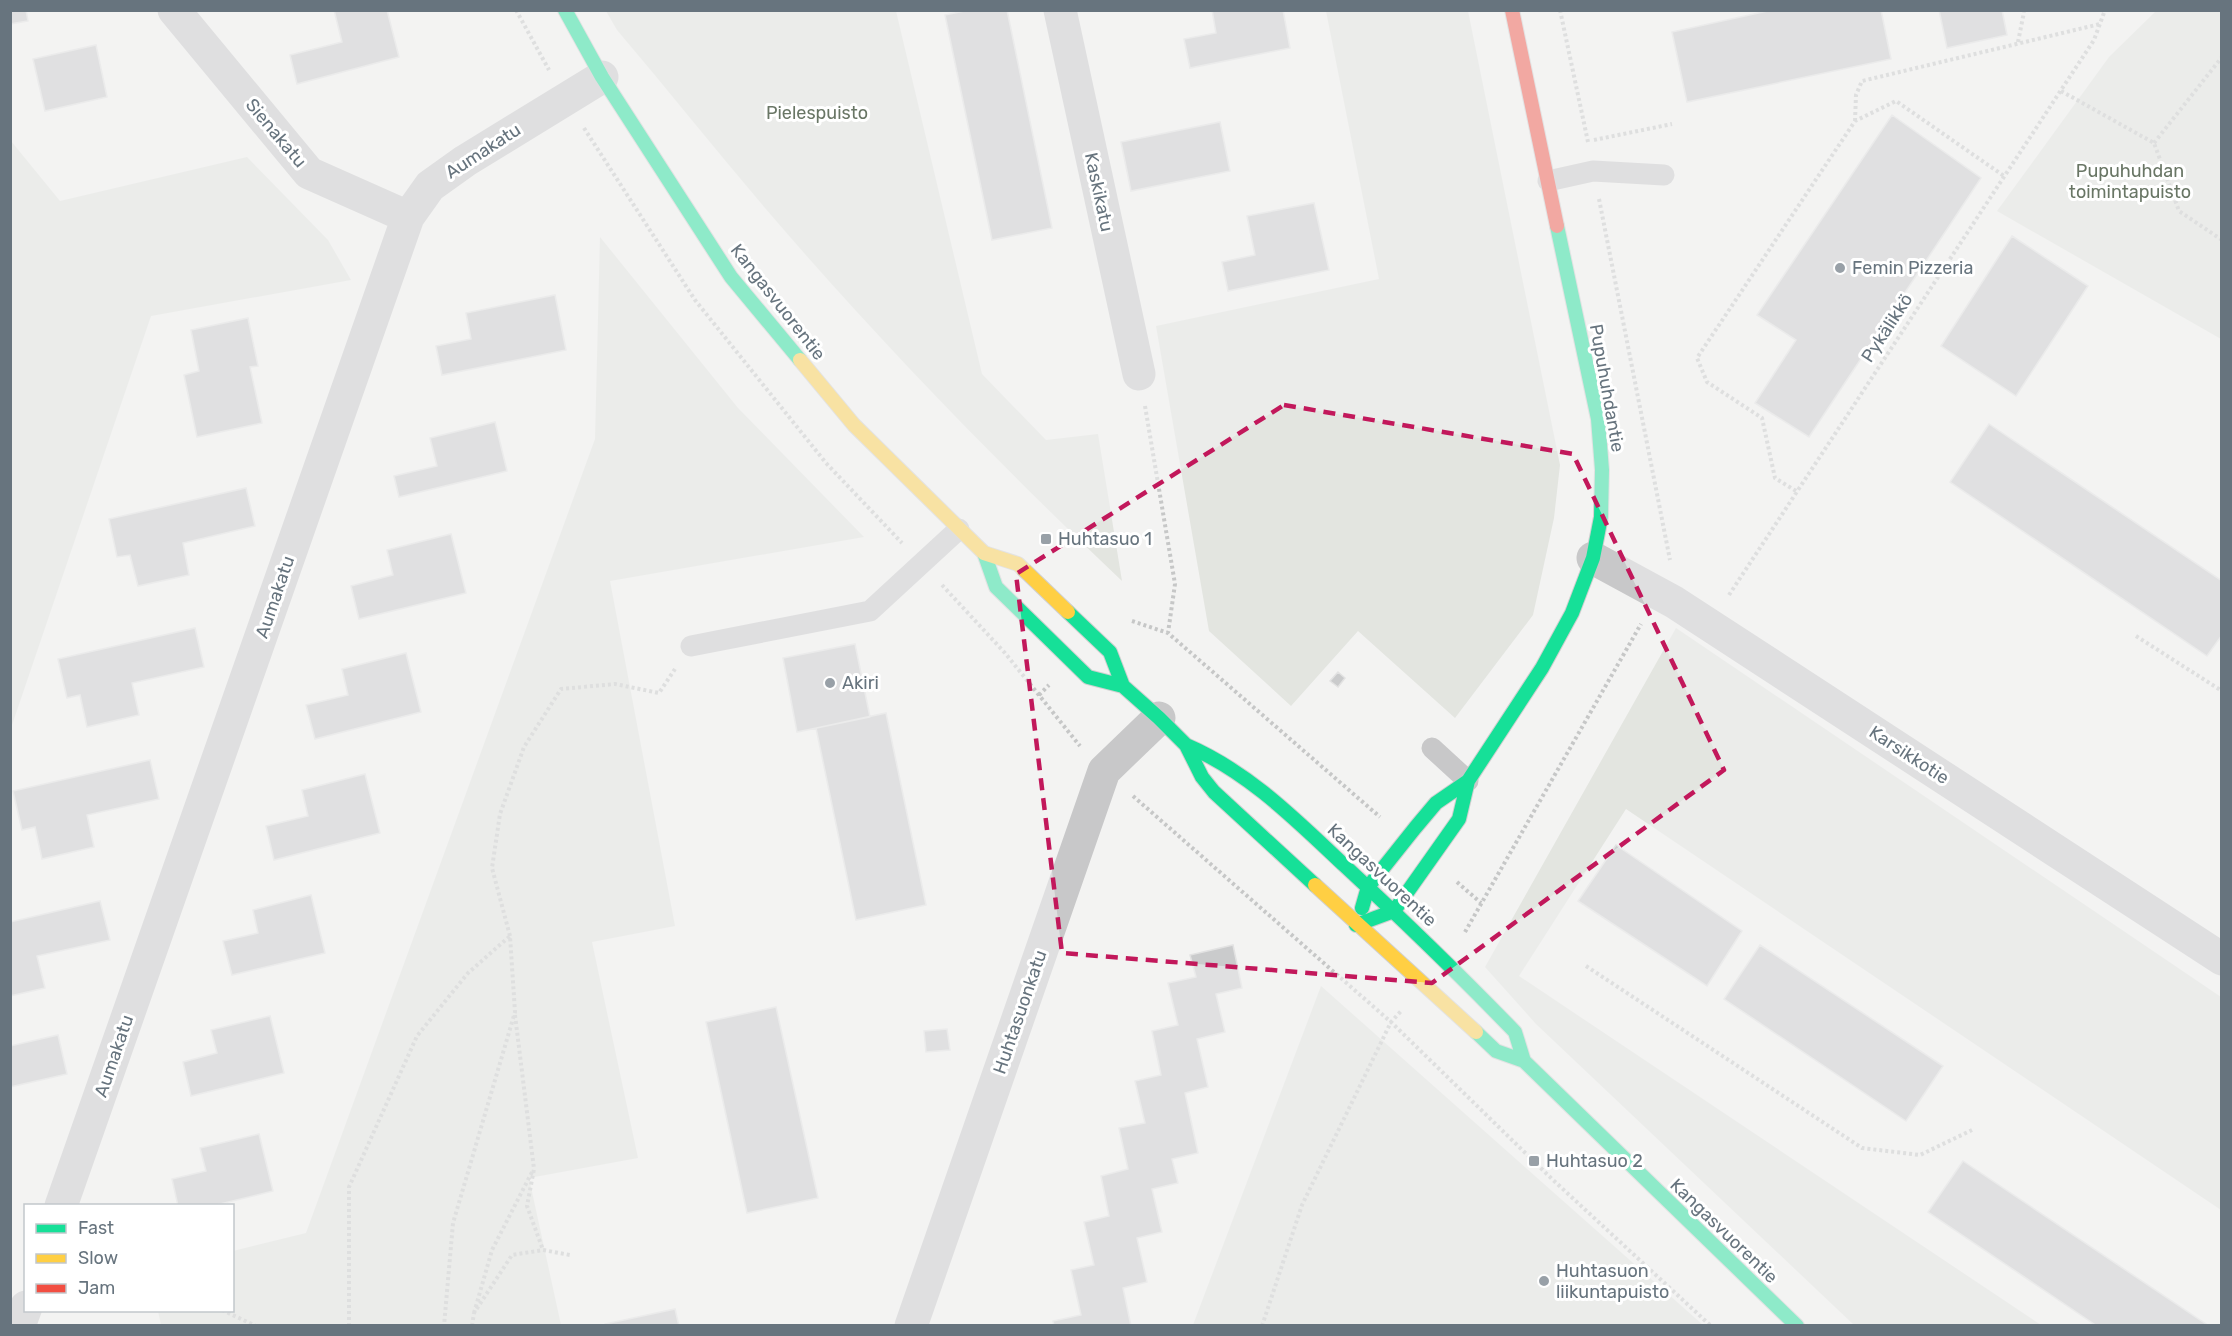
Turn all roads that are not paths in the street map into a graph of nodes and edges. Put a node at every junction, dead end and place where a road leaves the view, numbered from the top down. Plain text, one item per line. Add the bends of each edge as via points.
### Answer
1 (174, 10) edge
2 (565, 10) edge
3 (1060, 10) edge
4 (1512, 10) edge
5 (602, 77) junction
6 (1664, 175) dead end
7 (1548, 181) junction
8 (408, 217) junction
9 (1139, 374) road end
10 (959, 529) junction
11 (984, 553) junction
12 (1593, 558) junction
13 (691, 646) road end
14 (1123, 686) junction
15 (1159, 718) junction
16 (1186, 745) junction
17 (1432, 748) dead end
18 (1468, 781) junction
19 (1368, 887) junction
20 (1394, 911) junction
21 (1356, 925) junction
22 (2222, 959) edge
23 (1524, 1061) junction
24 (62, 1204) edge
25 (911, 1326) edge
26 (1797, 1326) edge

1 - 8 street, Sienakatu via 309,173
2 - 5 main road, Kangasvuorentie
3 - 9 street, Kaskikatu
4 - 7 main road, Pupuhuhdantie
5 - 8 street, Aumakatu via 430,186
5 - 10 main road, Kangasvuorentie via 731,277 854,425
6 - 7 lane via 1593,171
7 - 12 main road, Pupuhuhdantie via 1598,419 1601,506
8 - 24 street, Aumakatu
10 - 11 main road, Kangasvuorentie
10 - 13 lane via 870,611
11 - 14 main road, Kangasvuorentie via 1018,564 1110,652
11 - 14 main road, Kangasvuorentie via 996,587 1072,662 1088,677
12 - 18 main road, Pupuhuhdantie via 1572,613 1542,668
12 - 22 street, Karsikkotie via 1674,602
14 - 15 main road, Kangasvuorentie
15 - 16 main road, Kangasvuorentie
15 - 25 street, Huhtasuonkatu via 1104,771
16 - 19 main road, Kangasvuorentie via 1216,758 1269,795
16 - 21 main road, Kangasvuorentie via 1214,792
17 - 18 lane
18 - 19 main road, Pupuhuhdantie via 1436,803
18 - 20 main road, Pupuhuhdantie via 1459,819
19 - 20 main road, Kangasvuorentie
19 - 21 main road, Pupuhuhdantie
20 - 21 main road
20 - 23 main road, Kangasvuorentie via 1515,1032
21 - 23 main road, Kangasvuorentie via 1496,1051
23 - 26 main road, Kangasvuorentie

